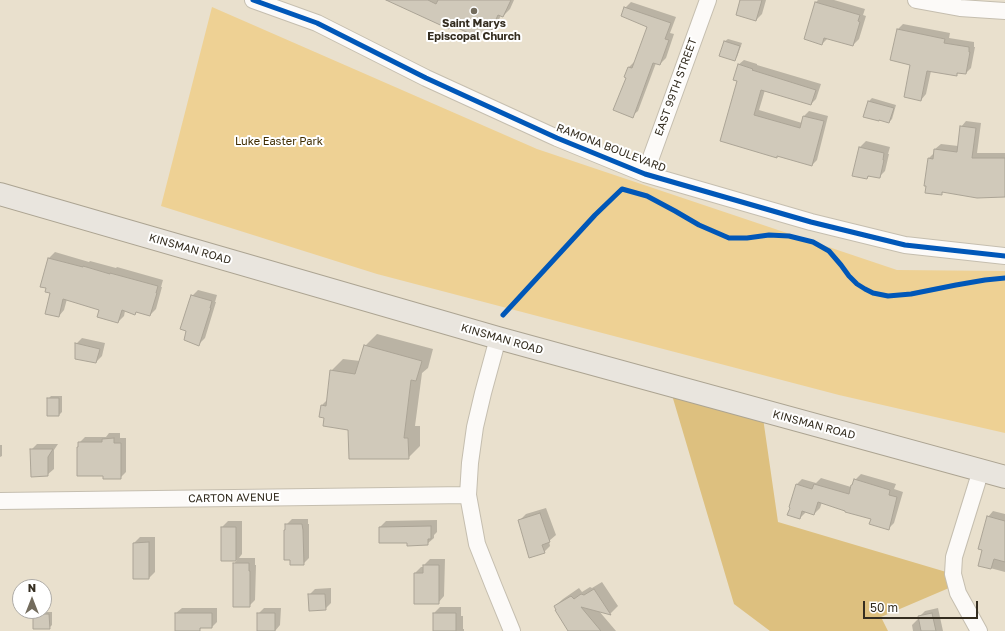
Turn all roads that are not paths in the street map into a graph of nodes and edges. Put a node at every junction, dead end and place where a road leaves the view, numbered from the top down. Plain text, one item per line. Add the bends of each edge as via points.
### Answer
1 (253, 0) edge
2 (708, 0) edge
3 (916, 0) edge
4 (1005, 11) edge
5 (645, 174) junction
6 (0, 194) edge
7 (1005, 256) edge
8 (498, 338) junction
9 (981, 470) junction
10 (1005, 477) edge
11 (468, 495) junction
12 (0, 501) edge
13 (512, 631) edge
14 (979, 631) edge

1 - 5 street, RAMONA BOULEVARD via 317,23 426,78 557,138
2 - 5 street, EAST 99TH STREET
3 - 4 street via 960,8
5 - 7 street, RAMONA BOULEVARD via 811,222 905,245
6 - 8 main road, KINSMAN ROAD
8 - 9 main road, KINSMAN ROAD
8 - 11 street via 476,427
9 - 10 main road, KINSMAN ROAD
9 - 14 street via 954,557 953,574 958,593
11 - 12 street, CARTON AVENUE
11 - 13 street via 477,544

